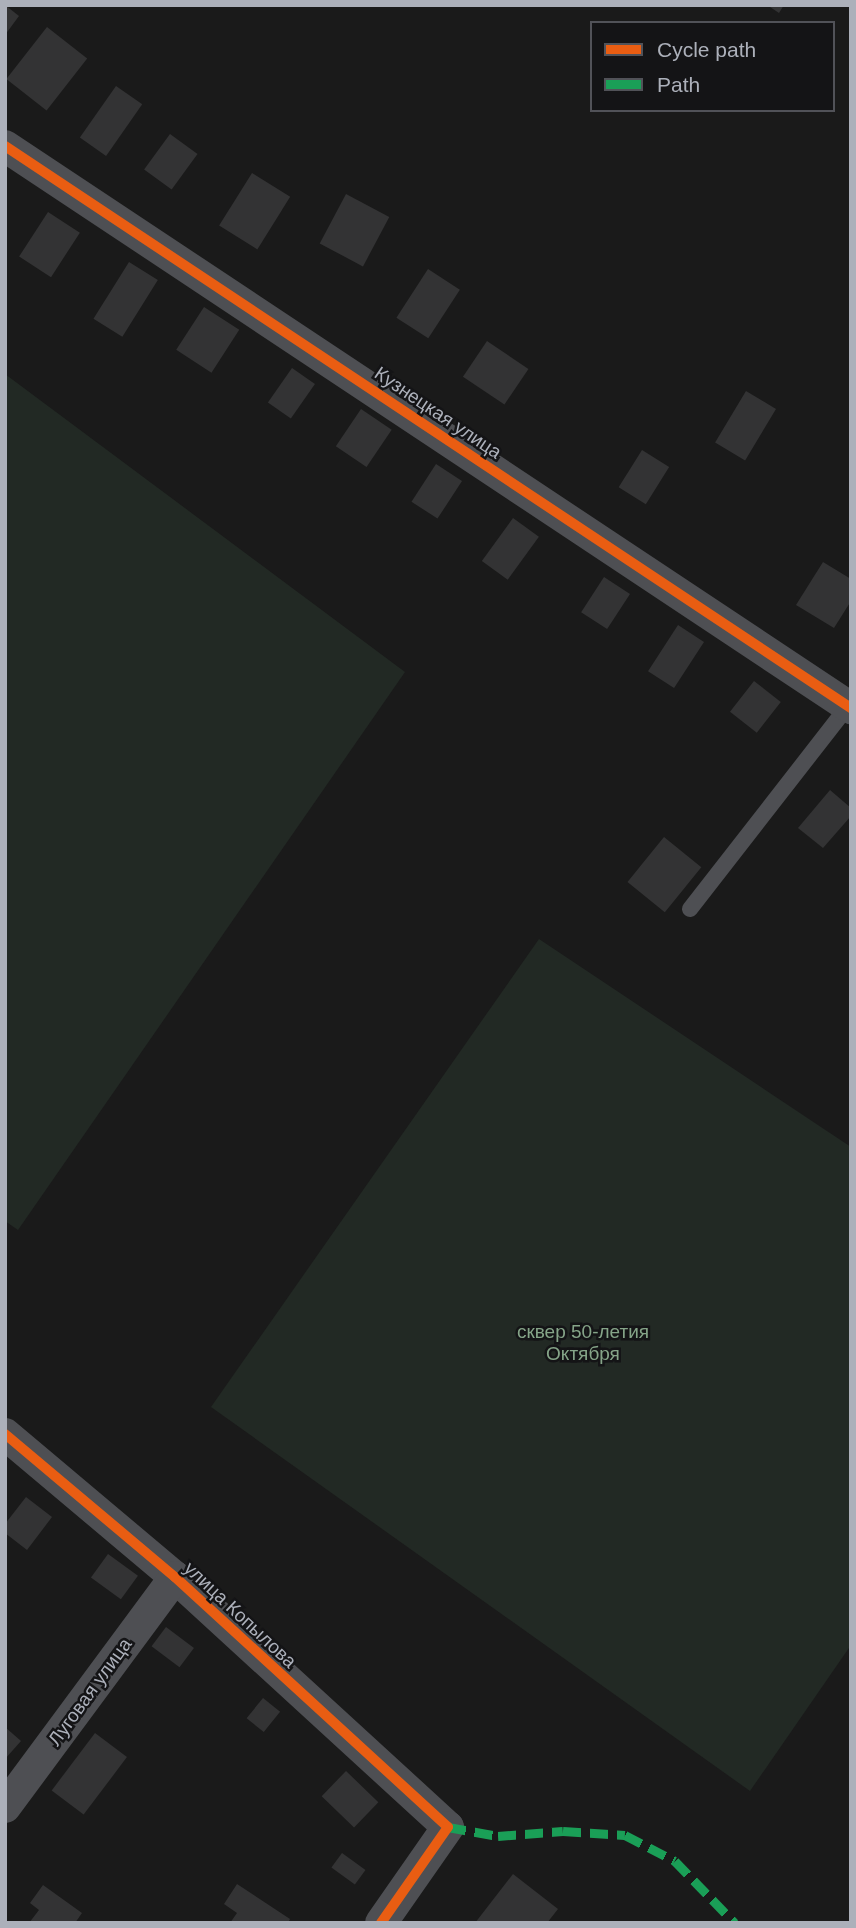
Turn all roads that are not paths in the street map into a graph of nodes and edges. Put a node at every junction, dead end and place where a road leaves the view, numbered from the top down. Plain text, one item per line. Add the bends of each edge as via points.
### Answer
1 (5, 146) edge
2 (849, 708) edge
3 (690, 909) dead end
4 (5, 1434) edge
5 (175, 1577) junction
6 (5, 1807) edge
7 (381, 1923) edge

1 - 2 street, Кузнецкая улица
2 - 3 lane
4 - 5 street, улица Копылова
5 - 6 street, Луговая улица
5 - 7 street, улица Копылова via 448,1827

